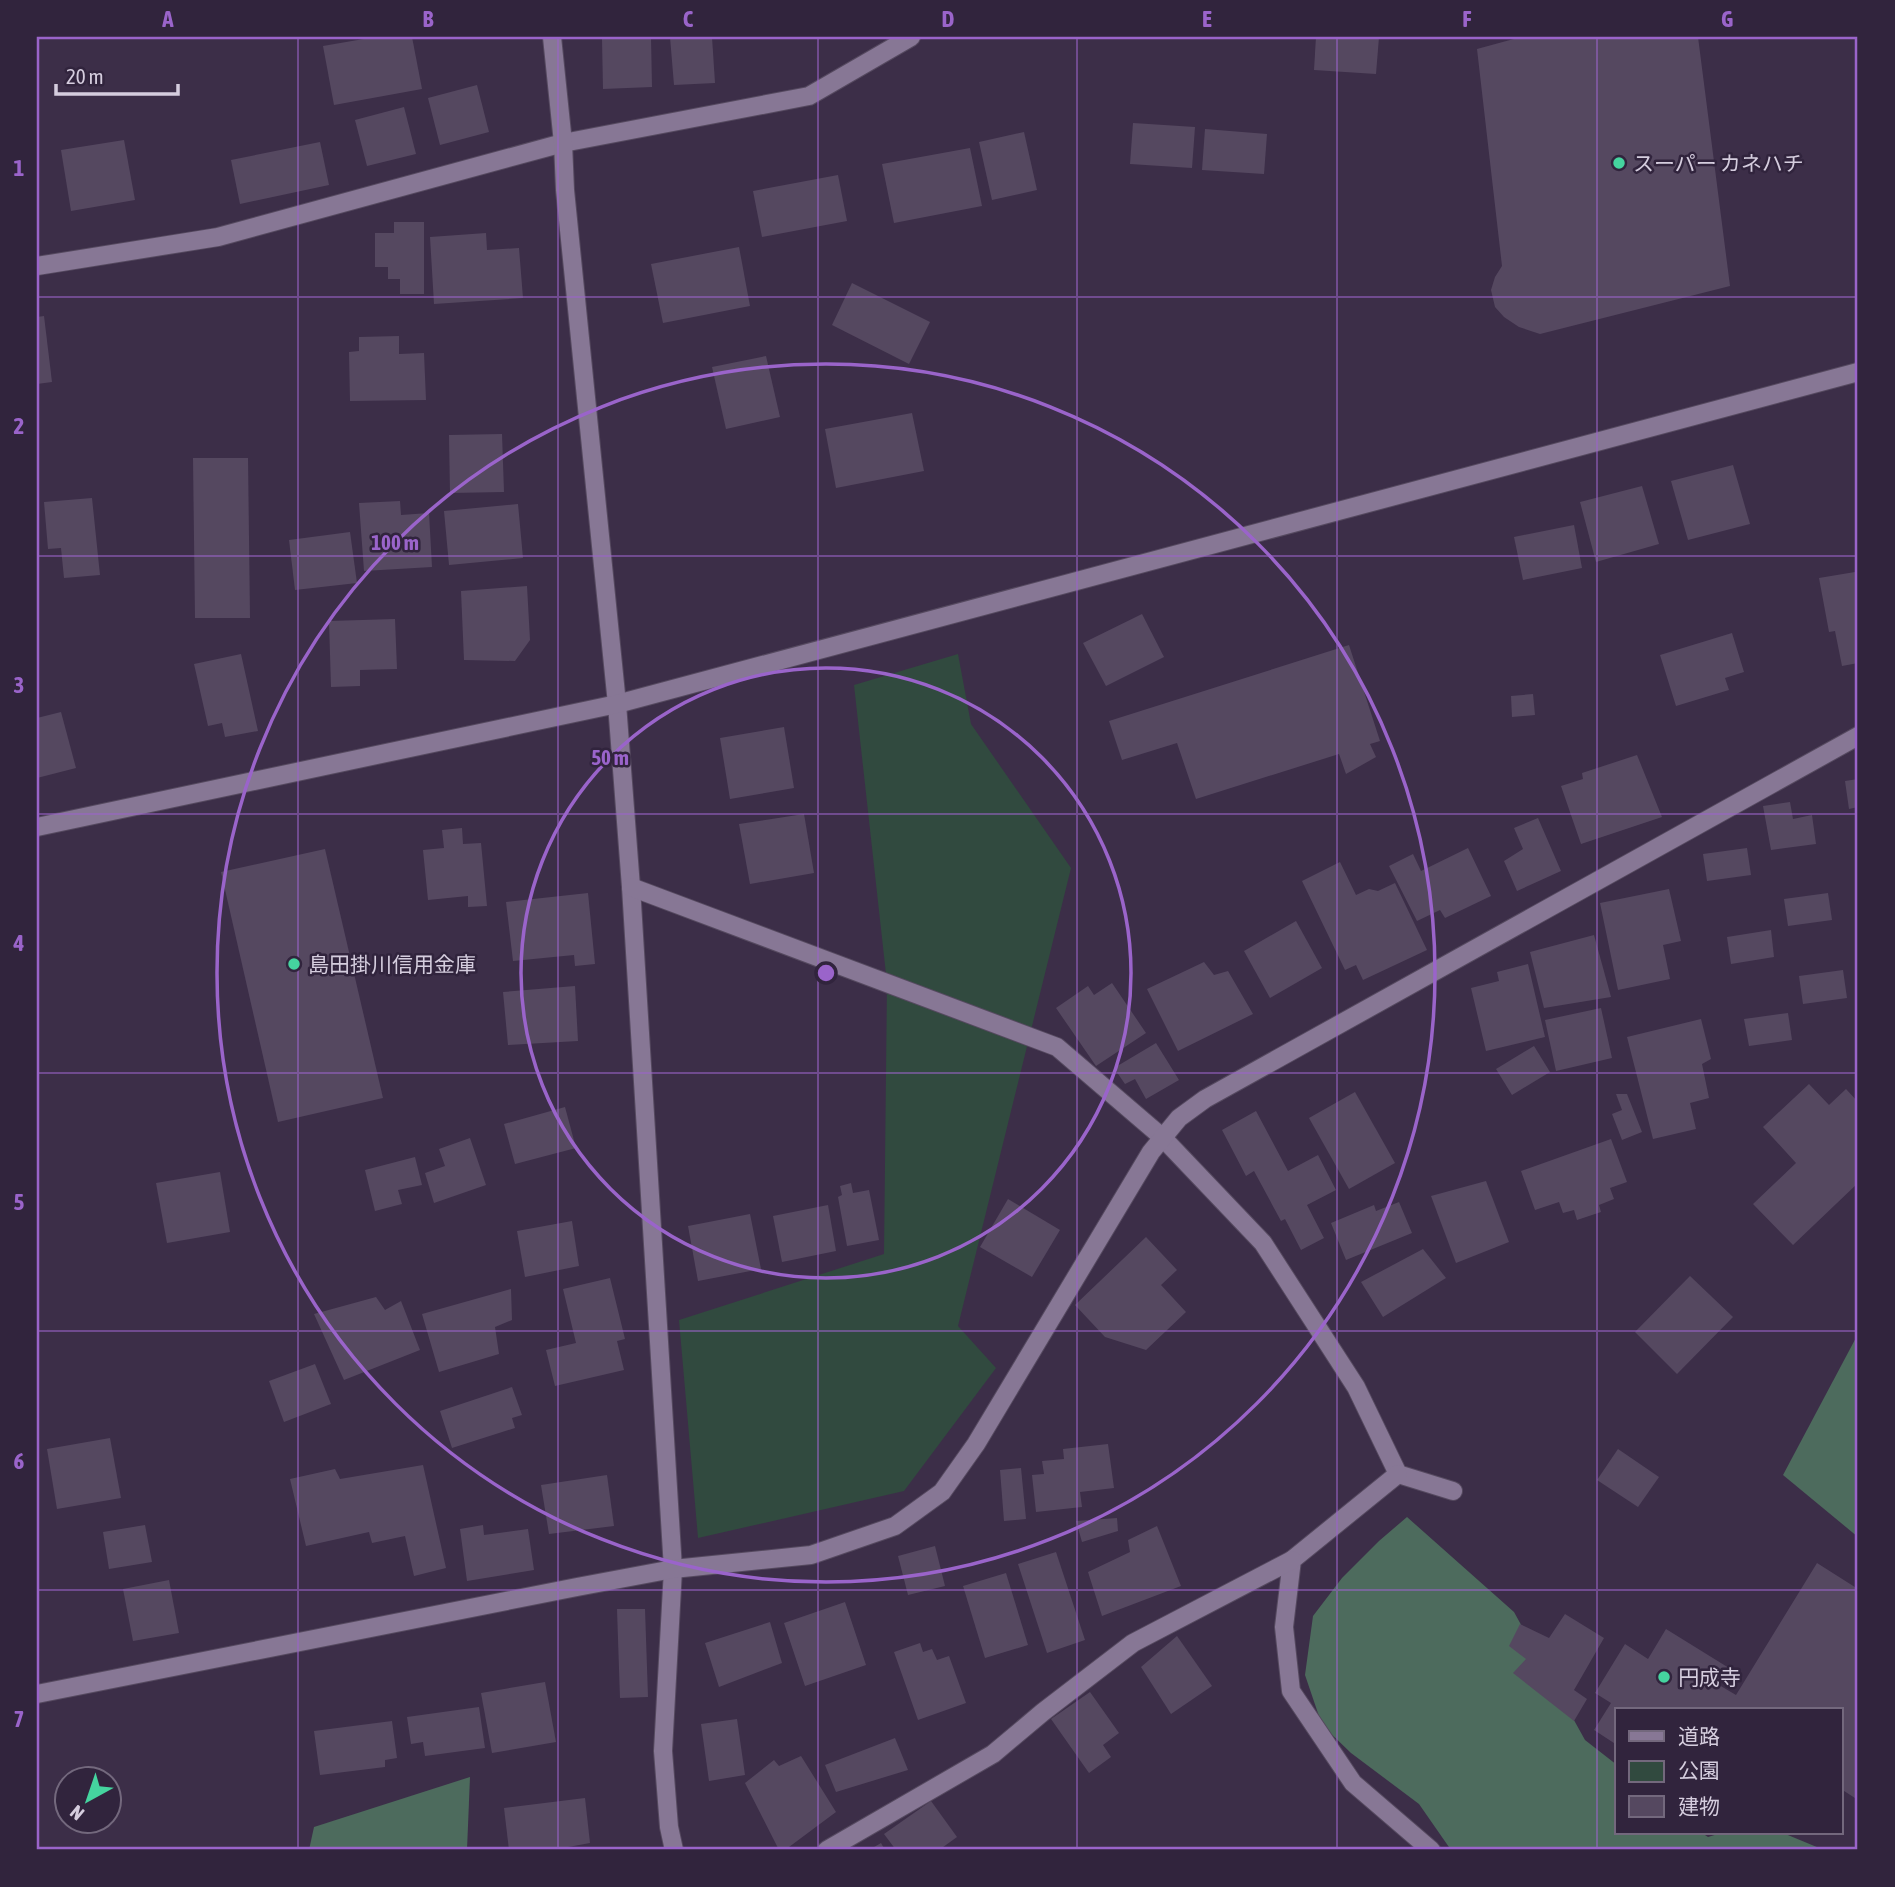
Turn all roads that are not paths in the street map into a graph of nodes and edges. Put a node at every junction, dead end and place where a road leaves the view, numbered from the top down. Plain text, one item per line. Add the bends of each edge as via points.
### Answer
1 (552, 37) edge
2 (911, 37) edge
3 (563, 143) junction
4 (37, 266) edge
5 (1858, 372) edge
6 (617, 704) junction
7 (1858, 736) edge
8 (37, 827) edge
9 (631, 887) junction
10 (1162, 1137) junction
11 (1398, 1474) junction
12 (1453, 1491) dead end
13 (1292, 1560) junction
14 (673, 1569) junction
15 (37, 1694) edge
16 (674, 1850) edge
17 (827, 1850) edge
18 (1431, 1850) edge

1 - 3 street
2 - 3 street via 808,96
3 - 4 street via 218,237
3 - 6 street
5 - 6 street
6 - 8 street
6 - 9 street
7 - 10 street via 1205,1099
9 - 10 street via 1056,1047
9 - 14 street
10 - 11 street via 1263,1243 1356,1387
10 - 14 street via 976,1444 942,1492 895,1526 811,1555
11 - 12 street
11 - 13 street
13 - 17 street via 1133,1643 993,1754
13 - 18 street via 1284,1627 1292,1691 1353,1783
14 - 15 street
14 - 16 street via 663,1751

